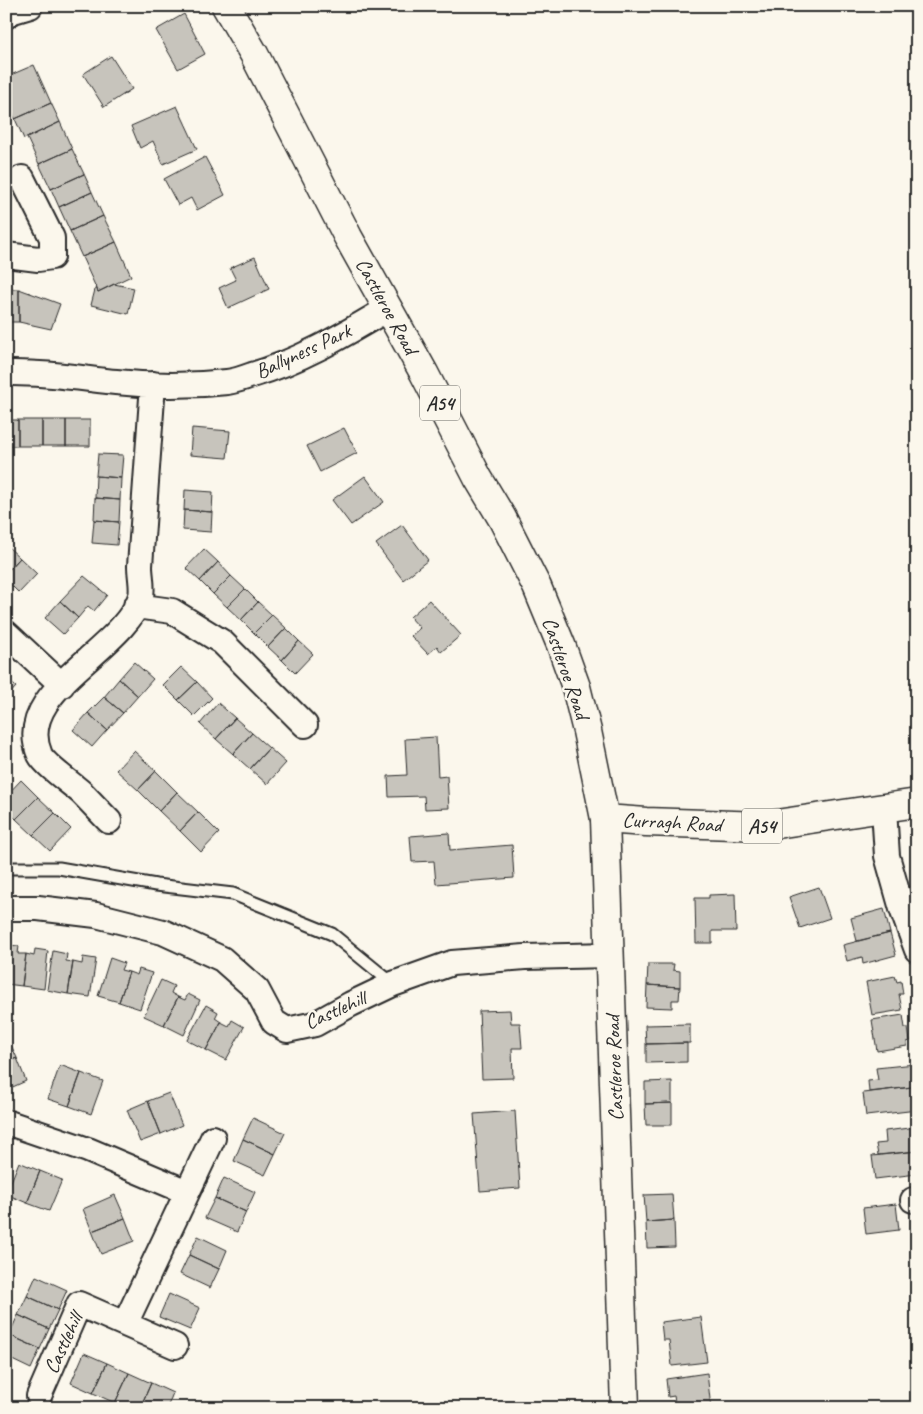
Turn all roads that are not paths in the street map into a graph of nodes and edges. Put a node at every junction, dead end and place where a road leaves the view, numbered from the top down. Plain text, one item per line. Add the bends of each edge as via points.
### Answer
1 (30, 6) edge
2 (226, 6) edge
3 (6, 16) edge
4 (22, 178) dead end
5 (6, 255) edge
6 (389, 308) junction
7 (6, 374) edge
8 (153, 384) junction
9 (136, 606) junction
10 (6, 634) edge
11 (62, 685) junction
12 (305, 725) dead end
13 (917, 803) edge
14 (884, 809) junction
15 (605, 819) junction
16 (108, 821) dead end
17 (6, 868) edge
18 (6, 908) edge
19 (917, 950) edge
20 (610, 955) junction
21 (393, 984) junction
22 (6, 1122) edge
23 (212, 1138) dead end
24 (187, 1192) junction
25 (124, 1324) junction
26 (175, 1346) dead end
27 (39, 1396) dead end
28 (625, 1408) edge

1 - 3 street
2 - 6 main road, Castleroe Road / A54
4 - 5 street via 52,238 52,257 38,259
6 - 8 street, Ballyness Park via 324,346 274,369 228,382
6 - 15 main road, Castleroe Road / A54 via 502,518 547,610 576,687
7 - 8 street, Ballyness Park via 35,372
8 - 9 street via 140,566 141,595
9 - 11 street via 129,619
9 - 12 street via 172,611 222,642
10 - 11 street
11 - 16 street via 52,694 38,717 35,738 41,757
13 - 14 main road, Curragh Road / A54
14 - 15 main road, Curragh Road / A54 via 763,826
14 - 19 street via 887,856
15 - 20 main road, Castleroe Road
17 - 21 lane via 59,868 233,894 332,934
18 - 21 street, Castlehill via 96,915 163,932 222,959 256,990 274,1022 287,1030 315,1024
20 - 21 street, Castlehill via 452,963
20 - 28 main road, Castleroe Road
22 - 24 street via 88,1150
23 - 24 street
24 - 25 street
25 - 26 street, Castlehill
25 - 27 street, Castlehill via 80,1304

